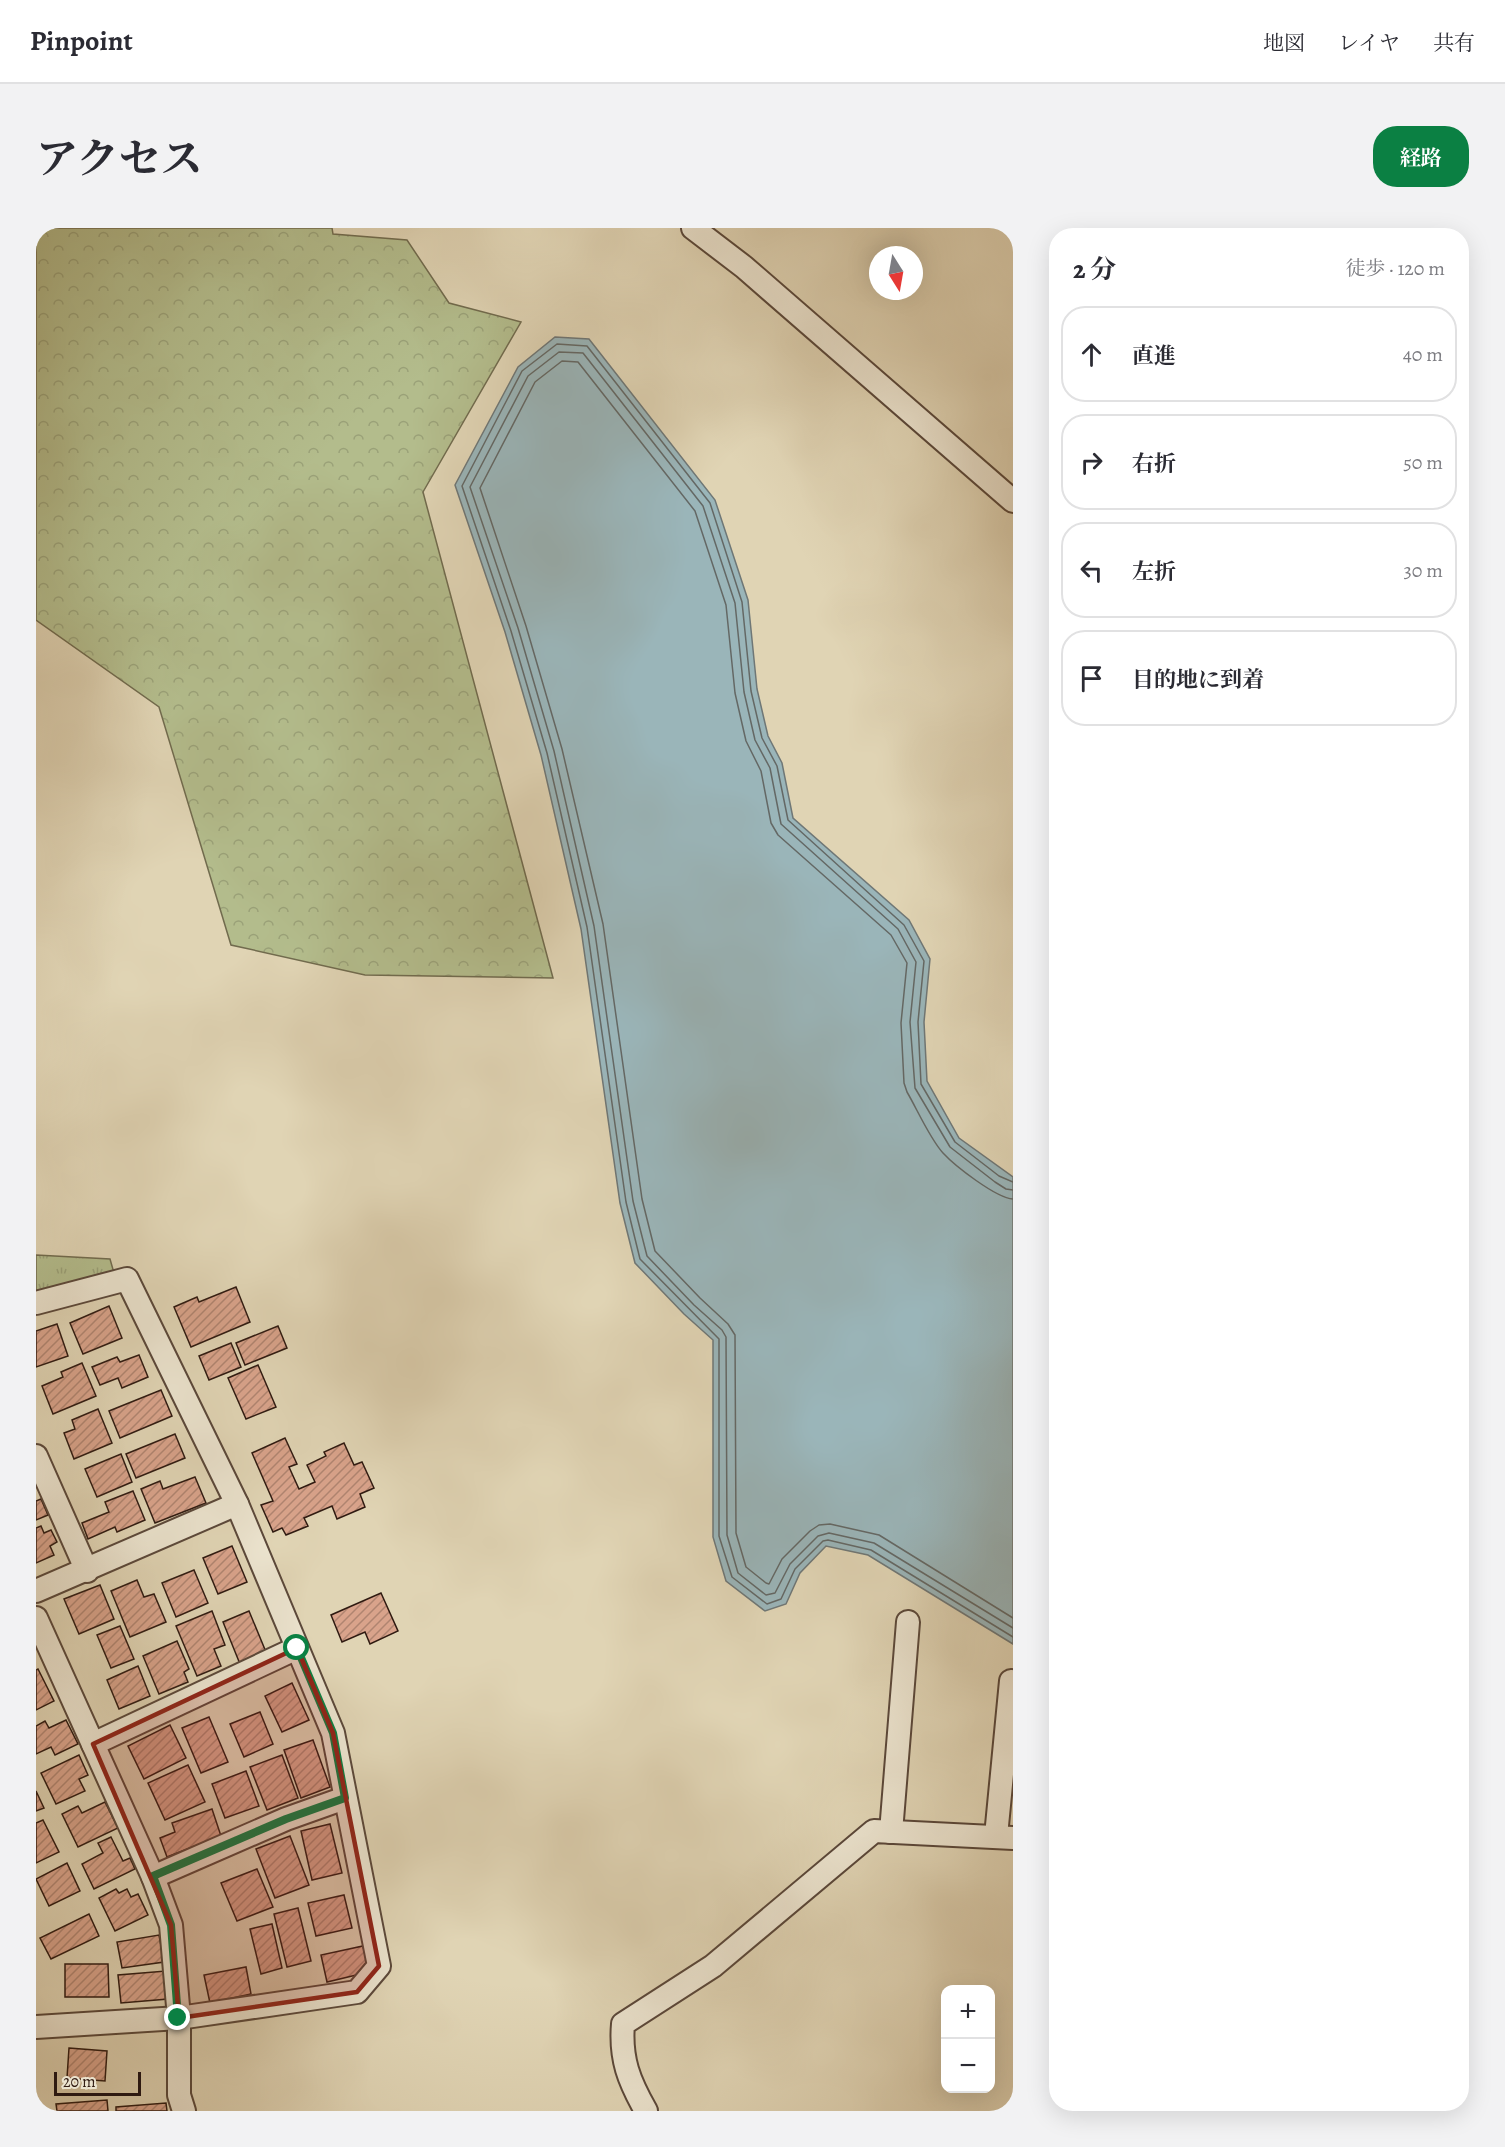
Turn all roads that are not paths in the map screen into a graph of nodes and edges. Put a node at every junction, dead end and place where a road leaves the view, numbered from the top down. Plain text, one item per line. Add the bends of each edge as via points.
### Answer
1 (693, 228) edge
2 (1013, 501) edge
3 (36, 1303) edge
4 (36, 1456) edge
5 (237, 1504) junction
6 (87, 1571) junction
7 (36, 1591) edge
8 (36, 1618) edge
9 (908, 1622) dead end
10 (297, 1648) junction
11 (1011, 1681) dead end
12 (93, 1744) junction
13 (345, 1798) junction
14 (891, 1832) junction
15 (1005, 1837) edge
16 (153, 1876) junction
17 (178, 2018) junction
18 (36, 2027) edge
19 (184, 2111) edge
20 (646, 2111) edge

1 - 2 street via 744,267
3 - 5 street via 126,1279
4 - 6 street
5 - 6 street
5 - 10 street
6 - 7 street
8 - 12 street
9 - 14 street
10 - 12 street
10 - 13 street via 333,1733
11 - 15 street
12 - 16 street
13 - 16 street
13 - 17 street via 379,1966 357,1992
14 - 15 street
14 - 20 street via 874,1831 713,1966 623,2024 621,2046 630,2084
16 - 17 street via 171,1925
17 - 18 street
17 - 19 street via 179,2095

